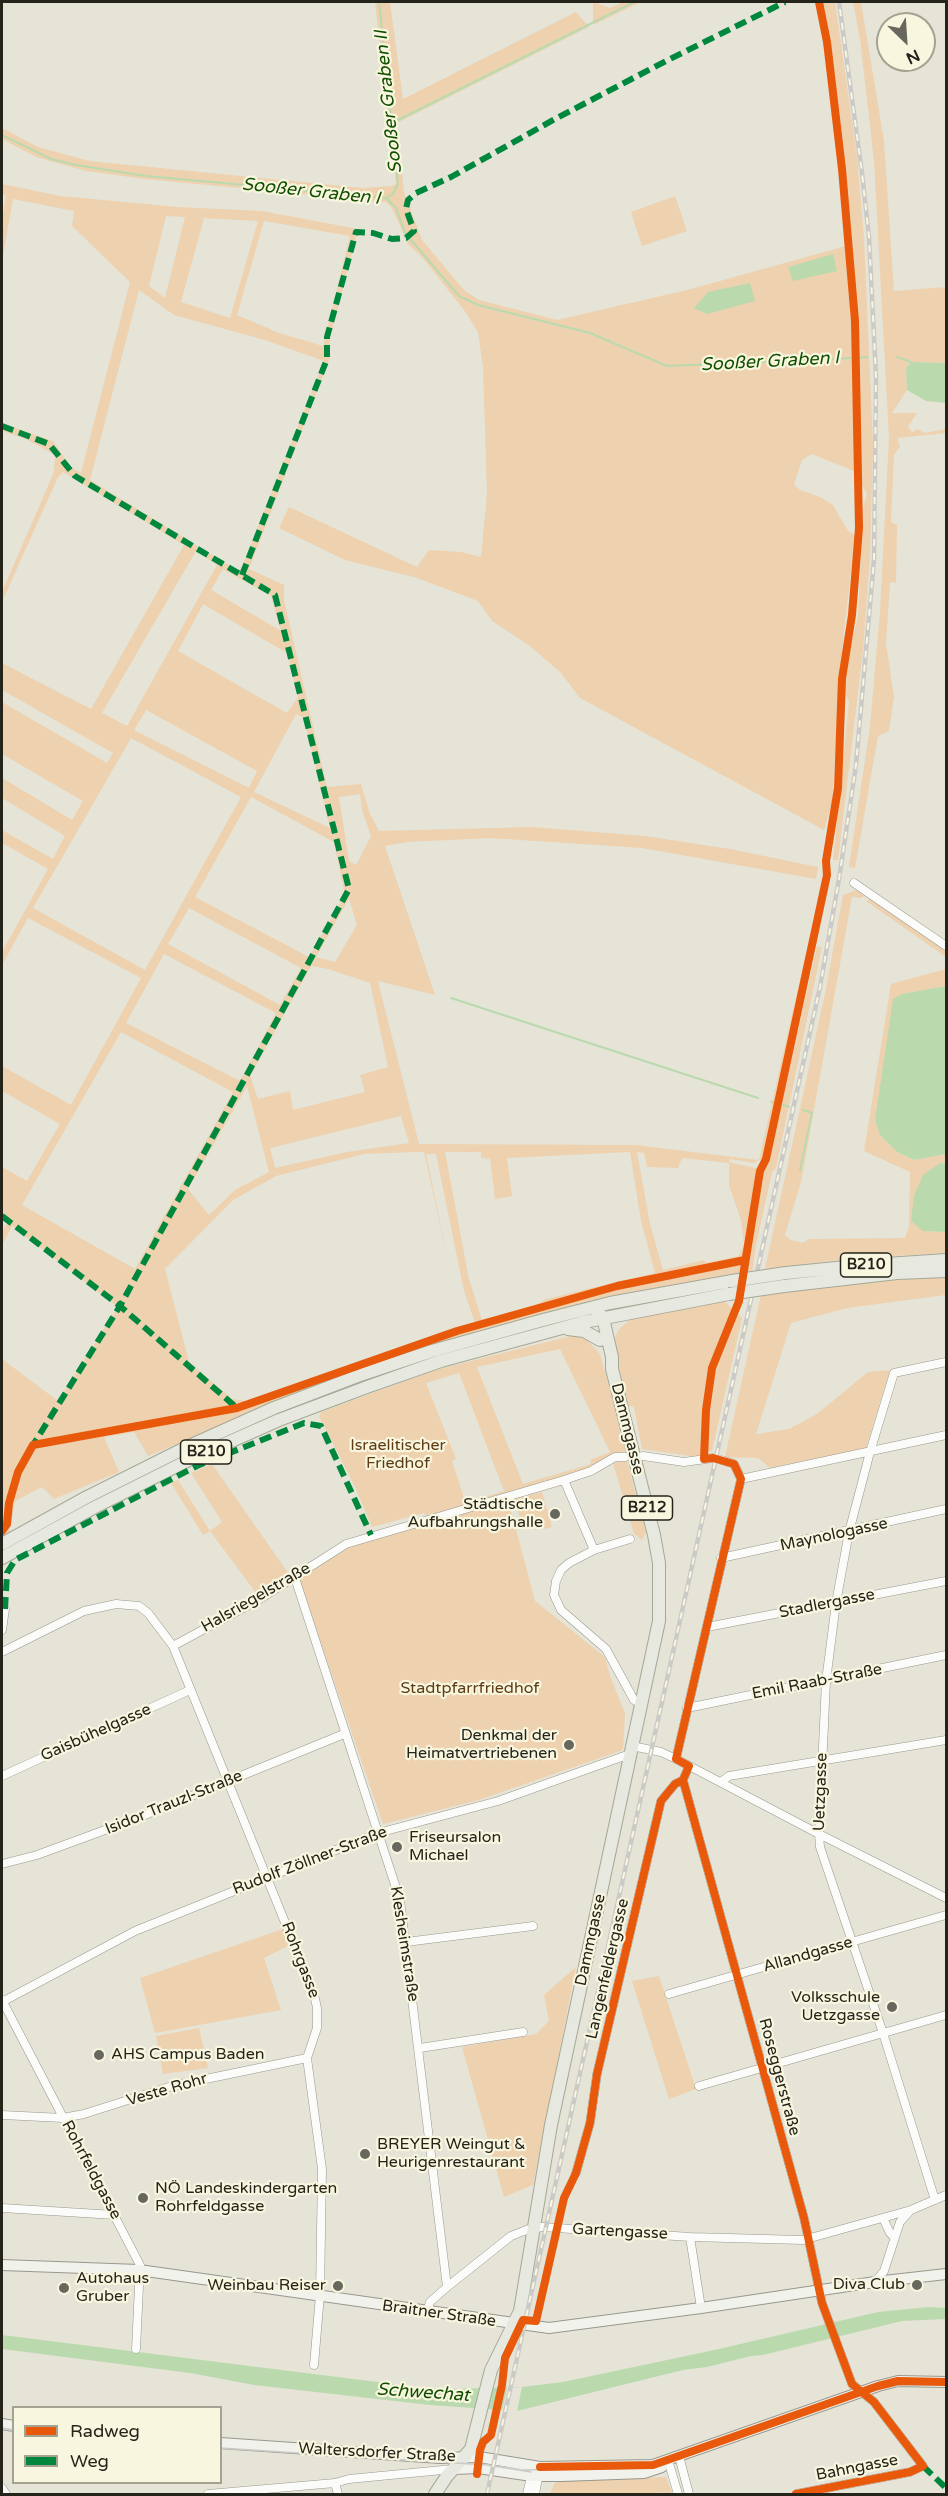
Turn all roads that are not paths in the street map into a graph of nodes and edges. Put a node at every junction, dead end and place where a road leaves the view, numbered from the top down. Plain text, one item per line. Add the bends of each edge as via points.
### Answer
1 (854, 884) dead end
2 (946, 946) edge
3 (946, 1260) edge
4 (946, 1271) edge
5 (627, 1313) junction
6 (597, 1315) junction
7 (561, 1328) junction
8 (604, 1339) junction
9 (946, 1362) edge
10 (946, 1435) edge
11 (870, 1452) junction
12 (643, 1456) dead end
13 (625, 1457) dead end
14 (741, 1479) junction
15 (564, 1480) junction
16 (946, 1509) edge
17 (849, 1532) junction
18 (630, 1539) dead end
19 (2, 1544) edge
20 (594, 1550) junction
21 (2, 1558) edge
22 (721, 1558) junction
23 (295, 1578) junction
24 (946, 1581) edge
25 (836, 1603) junction
26 (5, 1609) dead end
27 (707, 1627) junction
28 (2, 1630) edge
29 (173, 1646) junction
30 (2, 1652) edge
31 (946, 1655) edge
32 (826, 1681) junction
33 (190, 1690) junction
34 (642, 1704) junction
35 (687, 1708) junction
36 (344, 1734) junction
37 (946, 1740) edge
38 (631, 1750) junction
39 (676, 1759) junction
40 (822, 1760) junction
41 (689, 1766) junction
42 (2, 1776) edge
43 (683, 1780) junction
44 (228, 1781) junction
45 (721, 1782) junction
46 (378, 1833) junction
47 (819, 1834) junction
48 (2, 1864) edge
49 (268, 1877) junction
50 (946, 1898) edge
51 (946, 1915) edge
52 (533, 1926) dead end
53 (406, 1942) junction
54 (852, 1943) junction
55 (737, 1976) junction
56 (669, 1994) dead end
57 (2, 2001) edge
58 (946, 2015) edge
59 (523, 2032) dead end
60 (883, 2033) junction
61 (420, 2048) junction
62 (307, 2058) junction
63 (763, 2068) junction
64 (699, 2086) dead end
65 (2, 2115) edge
66 (63, 2118) junction
67 (576, 2173) dead end
68 (946, 2195) edge
69 (935, 2200) junction
70 (2, 2208) edge
71 (911, 2210) junction
72 (115, 2215) junction
73 (883, 2218) junction
74 (534, 2228) junction
75 (690, 2237) junction
76 (894, 2237) junction
77 (809, 2240) junction
78 (2, 2265) edge
79 (140, 2270) junction
80 (946, 2274) edge
81 (875, 2282) junction
82 (447, 2287) junction
83 (820, 2291) junction
84 (320, 2295) junction
85 (701, 2308) junction
86 (427, 2312) junction
87 (514, 2324) junction
88 (136, 2349) dead end
89 (314, 2365) dead end
90 (946, 2382) edge
91 (859, 2392) junction
92 (222, 2443) edge
93 (465, 2458) junction
94 (673, 2458) junction
95 (454, 2469) junction
96 (536, 2471) junction
97 (335, 2483) junction
98 (2, 2488) edge
99 (819, 2492) edge
100 (6, 2494) edge
101 (208, 2494) edge
102 (338, 2494) edge
103 (435, 2494) edge
104 (527, 2494) edge
105 (535, 2494) edge
106 (678, 2494) edge
107 (689, 2494) edge
108 (796, 2494) edge

1 - 2 street
3 - 6 main road, B210, bridge via 732,1281
4 - 5 main road, B210, bridge via 784,1286
5 - 6 main road, B210
5 - 8 main road
6 - 7 main road, B210
6 - 8 main road, Dammgasse / B212
6 - 19 main road, B210 via 432,1351 274,1408 167,1457
7 - 8 main road
7 - 21 main road, B210 via 441,1361 279,1420 193,1458
8 - 34 main road, Dammgasse / B212 via 659,1563 659,1621
9 - 11 street, Uetzgasse via 894,1373
10 - 11 street
11 - 14 street
11 - 17 street, Uetzgasse
12 - 14 street via 684,1462 713,1458 734,1464
13 - 15 street, Halsriegelstraße via 615,1457
14 - 22 street
15 - 20 street
15 - 23 street, Halsriegelstraße via 346,1544
16 - 17 street, Maynologasse
17 - 22 street, Maynologasse
17 - 25 street, Uetzgasse
18 - 20 street
20 - 34 street via 561,1570 556,1581 556,1603 606,1649 634,1700
22 - 27 street
23 - 29 street, Halsriegelstraße
23 - 36 street, Klesheimstraße
24 - 25 street, Stadlergasse
25 - 27 street, Stadlergasse
25 - 32 street, Uetzgasse
26 - 28 street
27 - 35 street
29 - 30 street via 148,1612 139,1606 116,1604 84,1611
29 - 33 street, Rohrgasse
31 - 32 street, Emil Raab-Straße
32 - 35 street, Emil Raab-Straße
32 - 40 street, Uetzgasse
33 - 42 street, Gaisbühelgasse
33 - 44 street, Rohrgasse
34 - 38 main road, Dammgasse / B212
35 - 39 street
36 - 44 street, Isidor Trauzl-Straße
36 - 46 street, Klesheimstraße
37 - 40 street
38 - 39 street via 661,1752
38 - 46 street, Rudolf Zöllner-Straße via 498,1801
38 - 74 main road, Dammgasse / B212 via 551,2125
39 - 41 street
40 - 45 street via 729,1776
40 - 47 street, Uetzgasse
41 - 43 street
41 - 45 street
43 - 55 street, Roseggerstraße
43 - 67 street, Langenfeldergasse via 661,1801
44 - 48 street, Isidor Trauzl-Straße via 37,1855
44 - 49 street, Rohrgasse
45 - 47 street
46 - 49 street, Rudolf Zöllner-Straße
46 - 53 street, Klesheimstraße via 400,1900
47 - 50 street
47 - 54 street, Uetzgasse
49 - 57 street, Rudolf Zöllner-Straße via 135,1931
49 - 62 street, Rohrgasse via 314,1994 317,2028
51 - 54 street, Allandgasse
52 - 53 street
53 - 61 street, Klesheimstraße
54 - 55 street, Allandgasse
54 - 60 street, Uetzgasse
55 - 56 street, Allandgasse
55 - 63 street, Roseggerstraße
57 - 66 street, Rohrfeldgasse
58 - 60 street
59 - 61 street
60 - 63 street
60 - 69 street, Uetzgasse
61 - 82 street, Klesheimstraße
62 - 66 street, Veste Rohr via 172,2086
62 - 84 street, Rohrgasse via 322,2169
63 - 64 street
63 - 77 street, Roseggerstraße
65 - 66 street, Veste Rohr
66 - 72 street, Rohrfeldgasse
68 - 69 street, Gartengasse
69 - 71 street, Gartengasse
70 - 72 street
71 - 73 street, Gartengasse
71 - 76 street
72 - 79 street, Rohrfeldgasse
73 - 76 street
73 - 77 street, Gartengasse
74 - 75 street, Gartengasse
74 - 82 street, Gartengasse via 510,2236
74 - 87 main road, Dammgasse / B212 via 520,2311
75 - 77 street, Gartengasse
75 - 85 street
76 - 81 street via 884,2271
77 - 83 street, Roseggerstraße
78 - 79 street, Braitner Straße
79 - 84 street, Braitner Straße
79 - 88 street, Rohrfeldgasse
80 - 81 street, Braitner Straße
81 - 83 street, Braitner Straße
82 - 86 street, Gartengasse via 430,2302
83 - 85 street, Braitner Straße
83 - 91 street, Roseggerstraße via 852,2385
84 - 86 street, Braitner Straße
84 - 89 street, Rohrgasse
85 - 87 street, Braitner Straße via 563,2327
86 - 87 street, Braitner Straße
87 - 93 main road, Dammgasse / B212 via 496,2356 471,2450
90 - 91 street via 898,2381
91 - 94 street
91 - 99 street, Bahngasse via 874,2402 923,2466
92 - 93 street, Waltersdorfer Straße
93 - 95 main road, Dammgasse / B212
93 - 96 street, Waltersdorfer Straße via 489,2458
94 - 96 street via 653,2464
94 - 96 street via 660,2469 644,2473 562,2476
94 - 106 street
94 - 107 street
95 - 96 street, Waltersdorfer Straße
95 - 97 street
95 - 103 main road, Dammgasse / B212
96 - 104 street
96 - 105 street
97 - 101 street
97 - 102 street
98 - 100 street
99 - 108 street, Bahngasse

